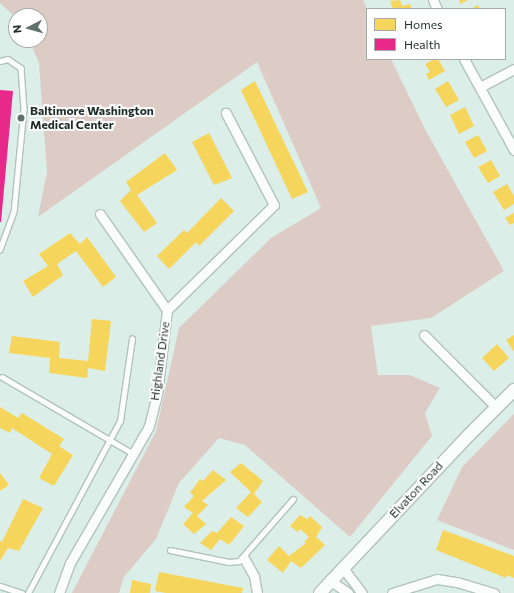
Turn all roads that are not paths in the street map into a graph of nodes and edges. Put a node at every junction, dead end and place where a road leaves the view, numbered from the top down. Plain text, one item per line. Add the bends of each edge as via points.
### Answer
1 (465, 60) edge
2 (0, 61) edge
3 (514, 69) edge
4 (480, 86) junction
5 (226, 114) dead end
6 (514, 150) edge
7 (100, 214) dead end
8 (0, 250) edge
9 (167, 310) junction
10 (424, 335) dead end
11 (132, 338) dead end
12 (2, 377) dead end
13 (514, 390) edge
14 (496, 407) junction
15 (108, 439) junction
16 (134, 454) junction
17 (293, 499) dead end
18 (170, 550) dead end
19 (244, 558) junction
20 (343, 568) junction
21 (331, 581) junction
22 (0, 586) edge
23 (22, 593) edge
24 (28, 593) edge
25 (59, 593) edge
26 (257, 593) edge
27 (320, 593) edge
28 (348, 593) edge
29 (362, 593) edge
30 (392, 593) edge
31 (494, 593) edge

1 - 4 street
2 - 8 lane via 8,59 21,68 24,109 14,212
3 - 4 street
4 - 6 street
5 - 9 street, Highland Drive via 274,205
7 - 9 street
9 - 16 street, Highland Drive via 157,394 149,426
10 - 14 street
11 - 15 lane via 120,421
12 - 15 lane
13 - 14 street, Elvaton Road
14 - 20 street, Elvaton Road
15 - 16 lane
15 - 24 lane
16 - 25 street, Highland Drive via 70,563
17 - 19 lane
18 - 19 lane via 229,562
19 - 26 street via 254,576
20 - 21 street, Elvaton Road
20 - 29 street
21 - 27 street, Elvaton Road
21 - 28 street
22 - 23 lane
30 - 31 street via 437,580 457,582

